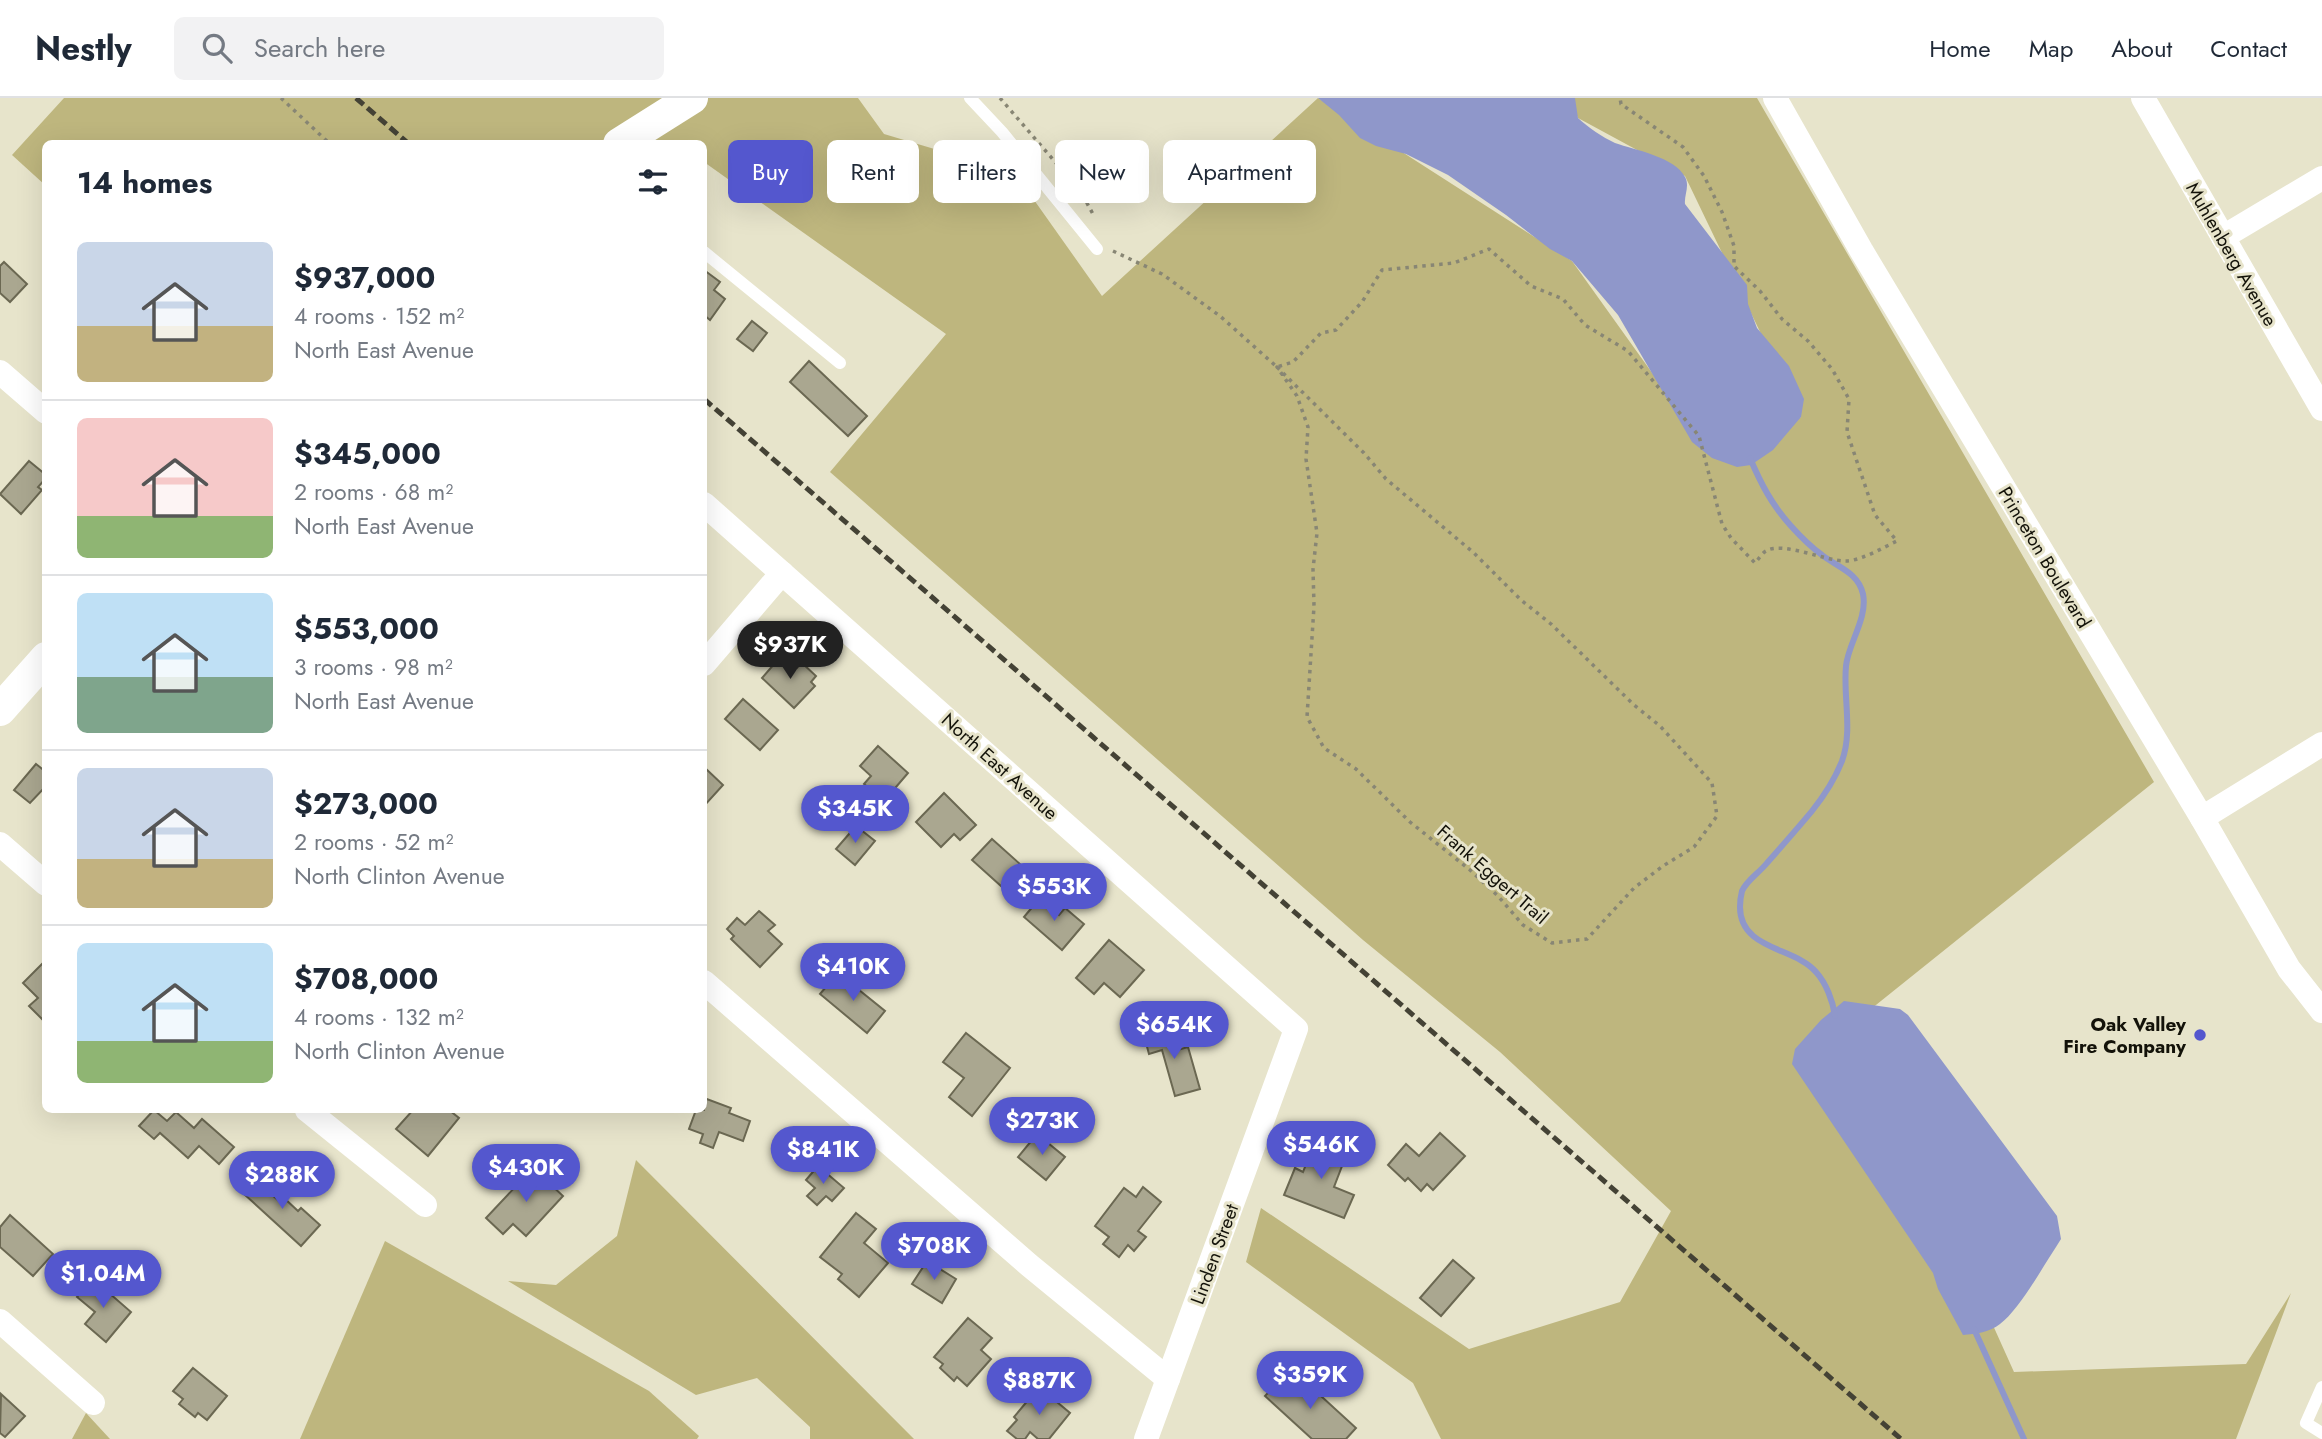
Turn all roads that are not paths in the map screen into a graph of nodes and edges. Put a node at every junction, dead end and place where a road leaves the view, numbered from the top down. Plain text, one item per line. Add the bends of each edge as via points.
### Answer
1 (692, 98) edge
2 (970, 98) edge
3 (1775, 98) edge
4 (2143, 98) edge
5 (625, 140) edge
6 (2322, 178) edge
7 (2223, 237) junction
8 (1097, 249) dead end
9 (707, 254) edge
10 (840, 363) dead end
11 (0, 372) edge
12 (42, 409) edge
13 (2322, 409) edge
14 (707, 508) edge
15 (782, 573) junction
16 (707, 660) edge
17 (42, 663) edge
18 (0, 710) edge
19 (2322, 744) edge
20 (2202, 818) junction
21 (0, 845) edge
22 (42, 881) edge
23 (707, 985) edge
24 (2322, 1011) edge
25 (1296, 1029) joint
26 (317, 1113) edge
27 (425, 1205) dead end
28 (0, 1321) edge
29 (1168, 1380) junction
30 (2322, 1387) edge
31 (93, 1403) dead end
32 (2322, 1433) edge
33 (1148, 1438) edge

1 - 5 street
2 - 8 lane
3 - 20 street, Princeton Boulevard via 1861,250
4 - 7 street, Muhlenberg Avenue
6 - 7 street
7 - 13 street, Muhlenberg Avenue
9 - 10 lane
11 - 12 street
14 - 15 street, North East Avenue
15 - 16 street
15 - 25 street, North East Avenue
17 - 18 street
19 - 20 street
20 - 24 street, Princeton Boulevard via 2289,969
21 - 22 street
23 - 29 street
25 - 29 street, Linden Street
26 - 27 street
28 - 31 street
29 - 33 street, Linden Street
30 - 32 lane via 2306,1423

